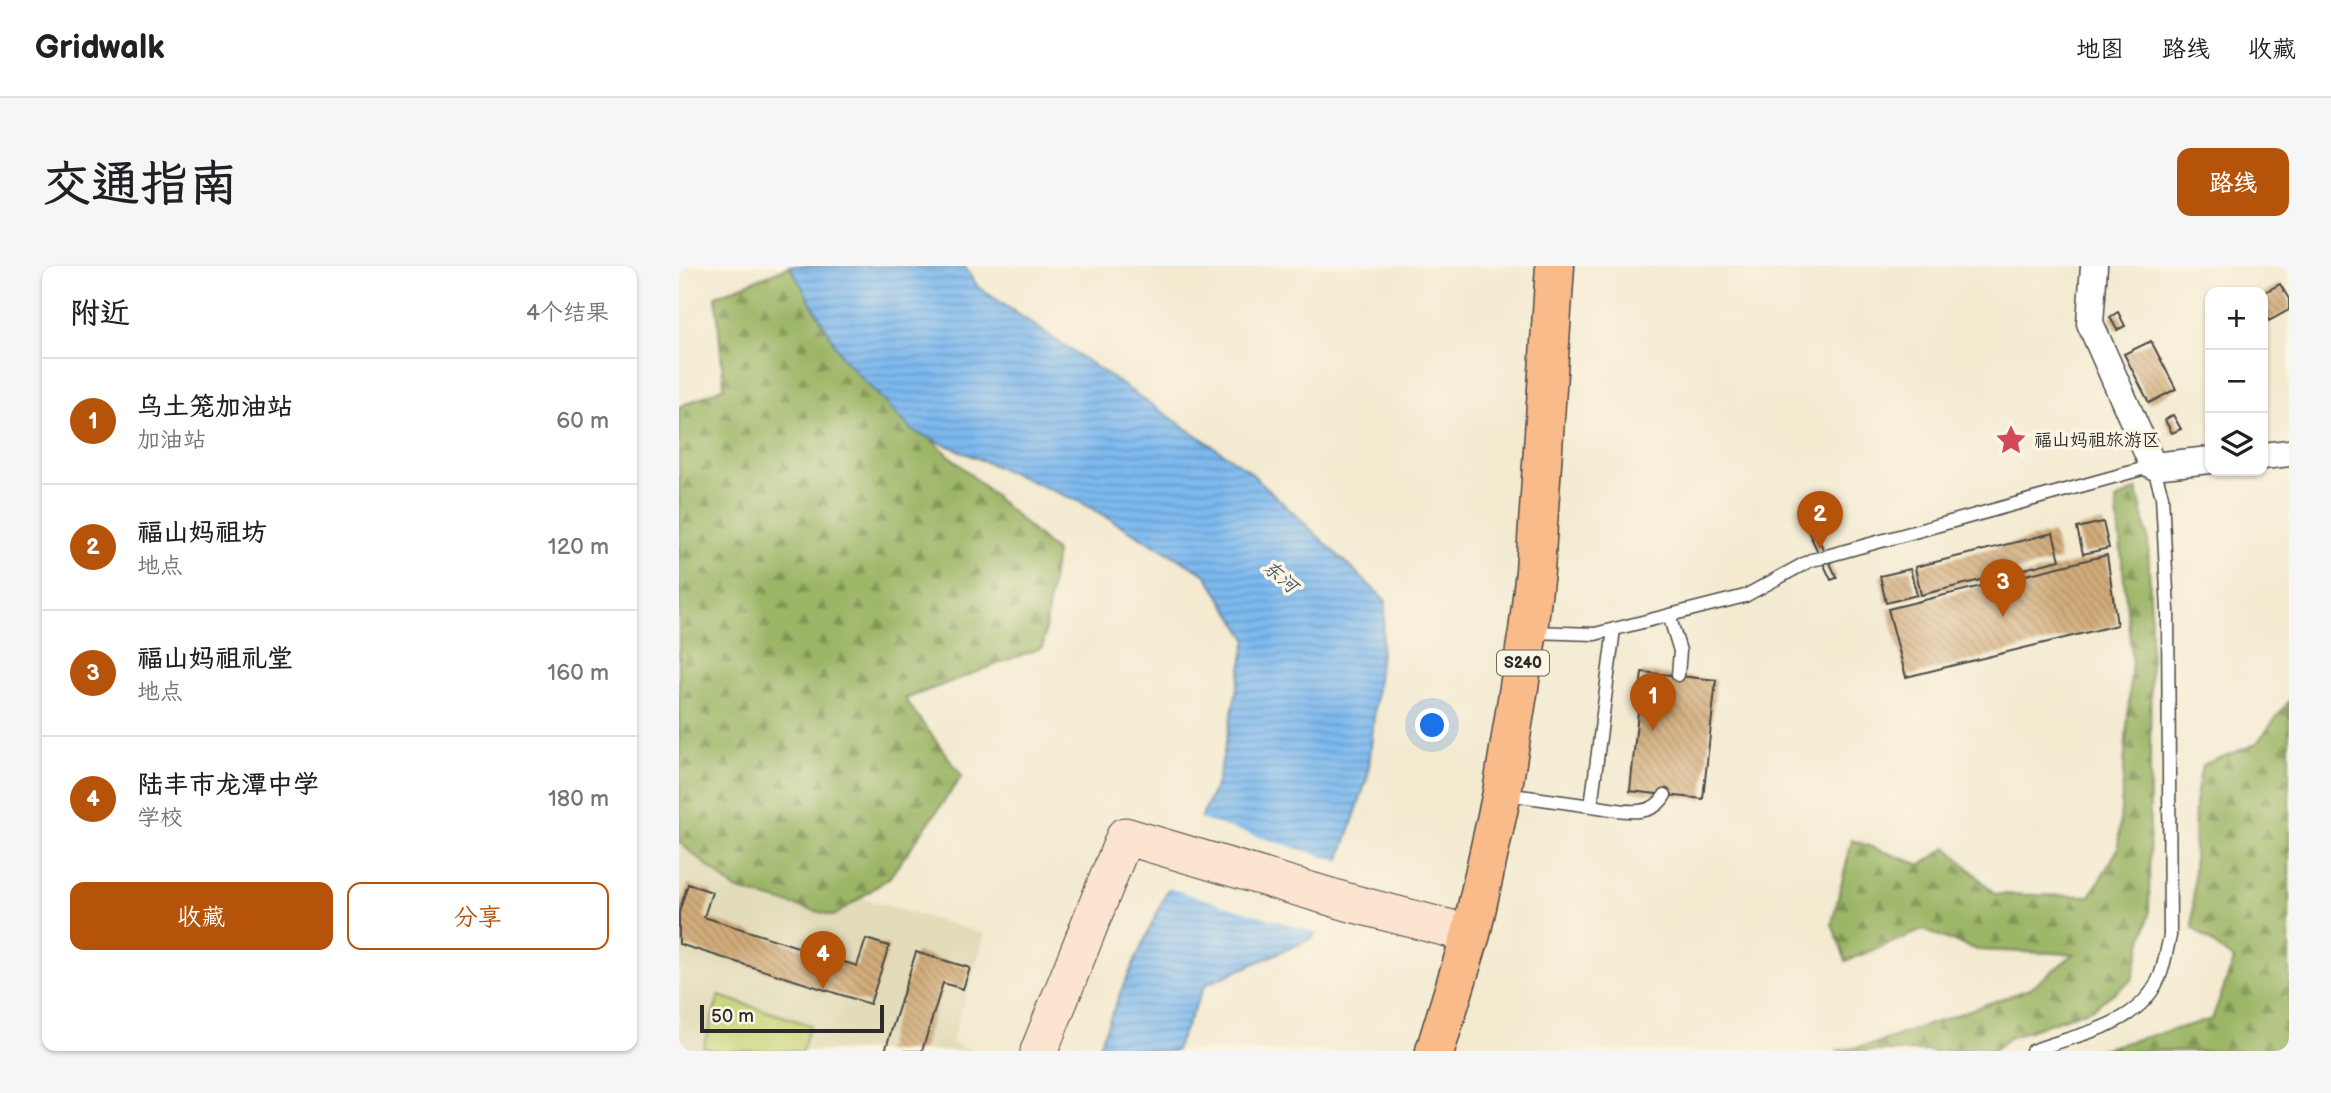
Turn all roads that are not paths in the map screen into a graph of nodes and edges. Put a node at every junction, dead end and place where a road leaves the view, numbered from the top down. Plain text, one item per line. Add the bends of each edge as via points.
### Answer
1 (1555, 266) edge
2 (2094, 266) edge
3 (2289, 453) edge
4 (2268, 455) edge
5 (2205, 461) edge
6 (2153, 466) junction
7 (1669, 615) junction
8 (1614, 629) junction
9 (1528, 632) junction
10 (1678, 675) dead end
11 (1502, 793) junction
12 (1665, 795) dead end
13 (1591, 806) junction
14 (1471, 934) junction
15 (1039, 1051) edge
16 (1434, 1051) edge
17 (2032, 1051) edge

1 - 9 main road, S240
2 - 6 street via 2090,323
3 - 4 street
5 - 6 street
6 - 7 lane via 1811,561 1745,596
6 - 17 lane via 2162,496 2168,610 2170,936 2161,974 2147,1000 2099,1029
7 - 8 lane
7 - 10 lane via 1680,651
8 - 9 lane via 1595,634
8 - 13 lane
9 - 11 main road, S240
11 - 13 lane
11 - 14 main road, S240
12 - 13 lane via 1655,808 1643,812
14 - 15 street via 1125,836
14 - 16 main road, S240

